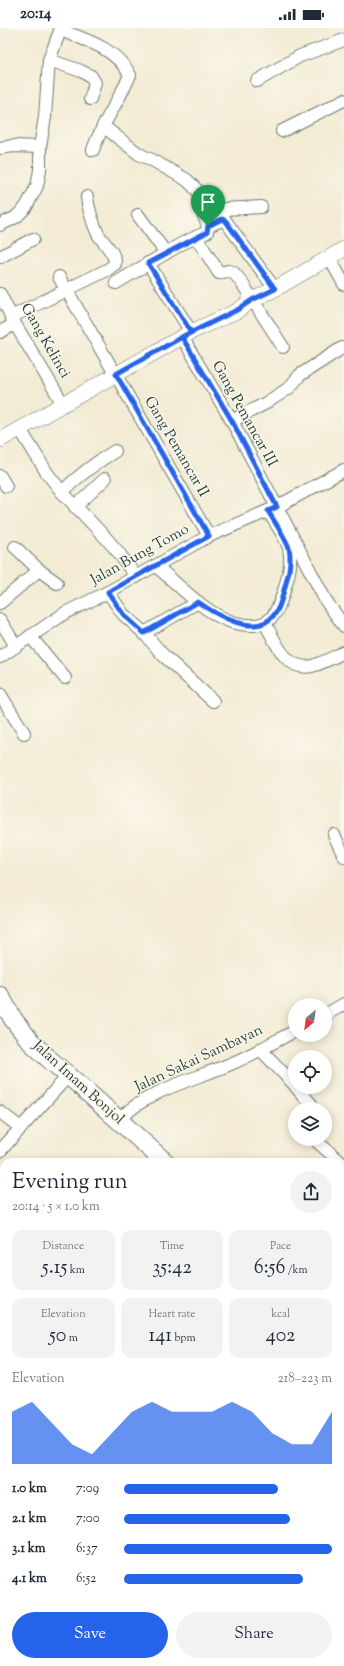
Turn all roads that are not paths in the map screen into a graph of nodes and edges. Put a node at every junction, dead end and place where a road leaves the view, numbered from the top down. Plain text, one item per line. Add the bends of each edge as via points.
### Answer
1 (60, 29) edge
2 (344, 40) edge
3 (49, 60) junction
4 (257, 81) dead end
5 (90, 99) dead end
6 (344, 100) edge
7 (103, 126) junction
8 (282, 131) dead end
9 (40, 147) junction
10 (0, 148) edge
11 (93, 150) dead end
12 (87, 197) dead end
13 (261, 206) dead end
14 (138, 216) dead end
15 (224, 219) junction
16 (0, 225) edge
17 (208, 226) junction
18 (196, 237) junction
19 (34, 239) dead end
20 (344, 249) edge
21 (166, 253) junction
22 (0, 257) edge
23 (329, 257) junction
24 (148, 263) junction
25 (59, 277) dead end
26 (116, 282) dead end
27 (344, 284) edge
28 (275, 289) junction
29 (66, 290) junction
30 (0, 294) edge
31 (252, 300) junction
32 (13, 320) junction
33 (0, 332) edge
34 (187, 334) junction
35 (283, 347) dead end
36 (342, 348) dead end
37 (116, 374) junction
38 (63, 404) junction
39 (232, 421) junction
40 (20, 429) junction
41 (0, 440) edge
42 (115, 451) dead end
43 (344, 470) edge
44 (104, 479) dead end
45 (62, 492) junction
46 (75, 506) junction
47 (272, 509) junction
48 (209, 536) junction
49 (16, 547) dead end
50 (156, 566) junction
51 (39, 570) junction
52 (136, 577) junction
53 (57, 583) dead end
54 (108, 592) junction
55 (198, 602) junction
56 (0, 603) edge
57 (0, 620) edge
58 (265, 623) junction
59 (344, 626) edge
60 (144, 633) junction
61 (30, 636) junction
62 (16, 646) junction
63 (344, 652) edge
64 (0, 656) edge
65 (65, 678) dead end
66 (0, 694) edge
67 (213, 701) dead end
68 (24, 733) dead end
69 (334, 835) dead end
70 (344, 856) edge
71 (0, 996) edge
72 (344, 1004) edge
73 (332, 1011) edge
74 (288, 1035) edge
75 (260, 1049) junction
76 (68, 1076) junction
77 (288, 1078) edge
78 (303, 1094) edge
79 (309, 1102) edge
80 (0, 1112) edge
81 (118, 1120) junction
82 (21, 1128) junction
83 (322, 1146) edge
84 (0, 1151) edge
85 (158, 1158) edge
86 (337, 1158) edge

1 - 3 street
1 - 7 street via 103,47 130,75
2 - 4 street via 300,56
3 - 5 street via 91,76 95,83
3 - 9 street
6 - 8 street
7 - 11 street
7 - 17 street via 139,154 187,180 199,192
9 - 10 street
9 - 16 street via 37,186 26,208 16,217
12 - 29 street via 97,232 113,255 115,264
13 - 15 street via 224,209
14 - 21 street
15 - 17 street
15 - 28 street
17 - 18 street via 207,232
18 - 21 street
18 - 31 street via 218,272 233,272
19 - 22 street
20 - 23 main road
21 - 24 street
23 - 27 street
23 - 28 main road
24 - 26 street
24 - 34 street, Gang Pemancar III
25 - 29 street, Gang Pemancar II
28 - 31 main road
29 - 32 street
29 - 37 street, Gang Pemancar II
30 - 32 street, Gang Kelinci
31 - 34 main road
31 - 35 street
32 - 33 street
32 - 38 street, Gang Kelinci
34 - 37 main road
34 - 39 street, Gang Pemancar III
36 - 39 street via 300,375 289,388
37 - 38 main road
37 - 48 street, Gang Pemancar II
38 - 40 main road
39 - 47 street, Gang Pemancar III
40 - 41 main road
40 - 45 street
42 - 45 street via 77,477
43 - 47 street, Jalan Bung Tomo
44 - 46 street
45 - 46 street
46 - 52 street via 110,542
47 - 48 street, Jalan Bung Tomo
47 - 58 street via 288,547 290,571 280,604 275,614
47 - 59 street via 332,611
48 - 50 street, Jalan Bung Tomo
49 - 51 street
50 - 52 street, Jalan Bung Tomo
50 - 55 street
51 - 53 street
51 - 56 street
52 - 54 street, Jalan Bung Tomo
54 - 60 street via 123,614
54 - 61 street, Jalan Bung Tomo via 65,613
55 - 58 street via 231,622 256,625
55 - 60 street
57 - 62 street
58 - 63 street via 282,653 297,665 313,666
60 - 67 street via 163,655
61 - 62 street, Jalan Bung Tomo
61 - 65 street
62 - 64 street, Jalan Bung Tomo
66 - 68 street
69 - 70 street
71 - 76 highway, Jalan Imam Bonjol via 13,1019 31,1042
72 - 73 street
74 - 75 street, Jalan Sakai Sambayan
75 - 77 street
75 - 81 street, Jalan Sakai Sambayan via 236,1062 149,1097
76 - 81 highway, Jalan Imam Bonjol
76 - 82 street
78 - 79 street
80 - 82 street
81 - 85 highway, Jalan Imam Bonjol
82 - 84 street
83 - 86 street

